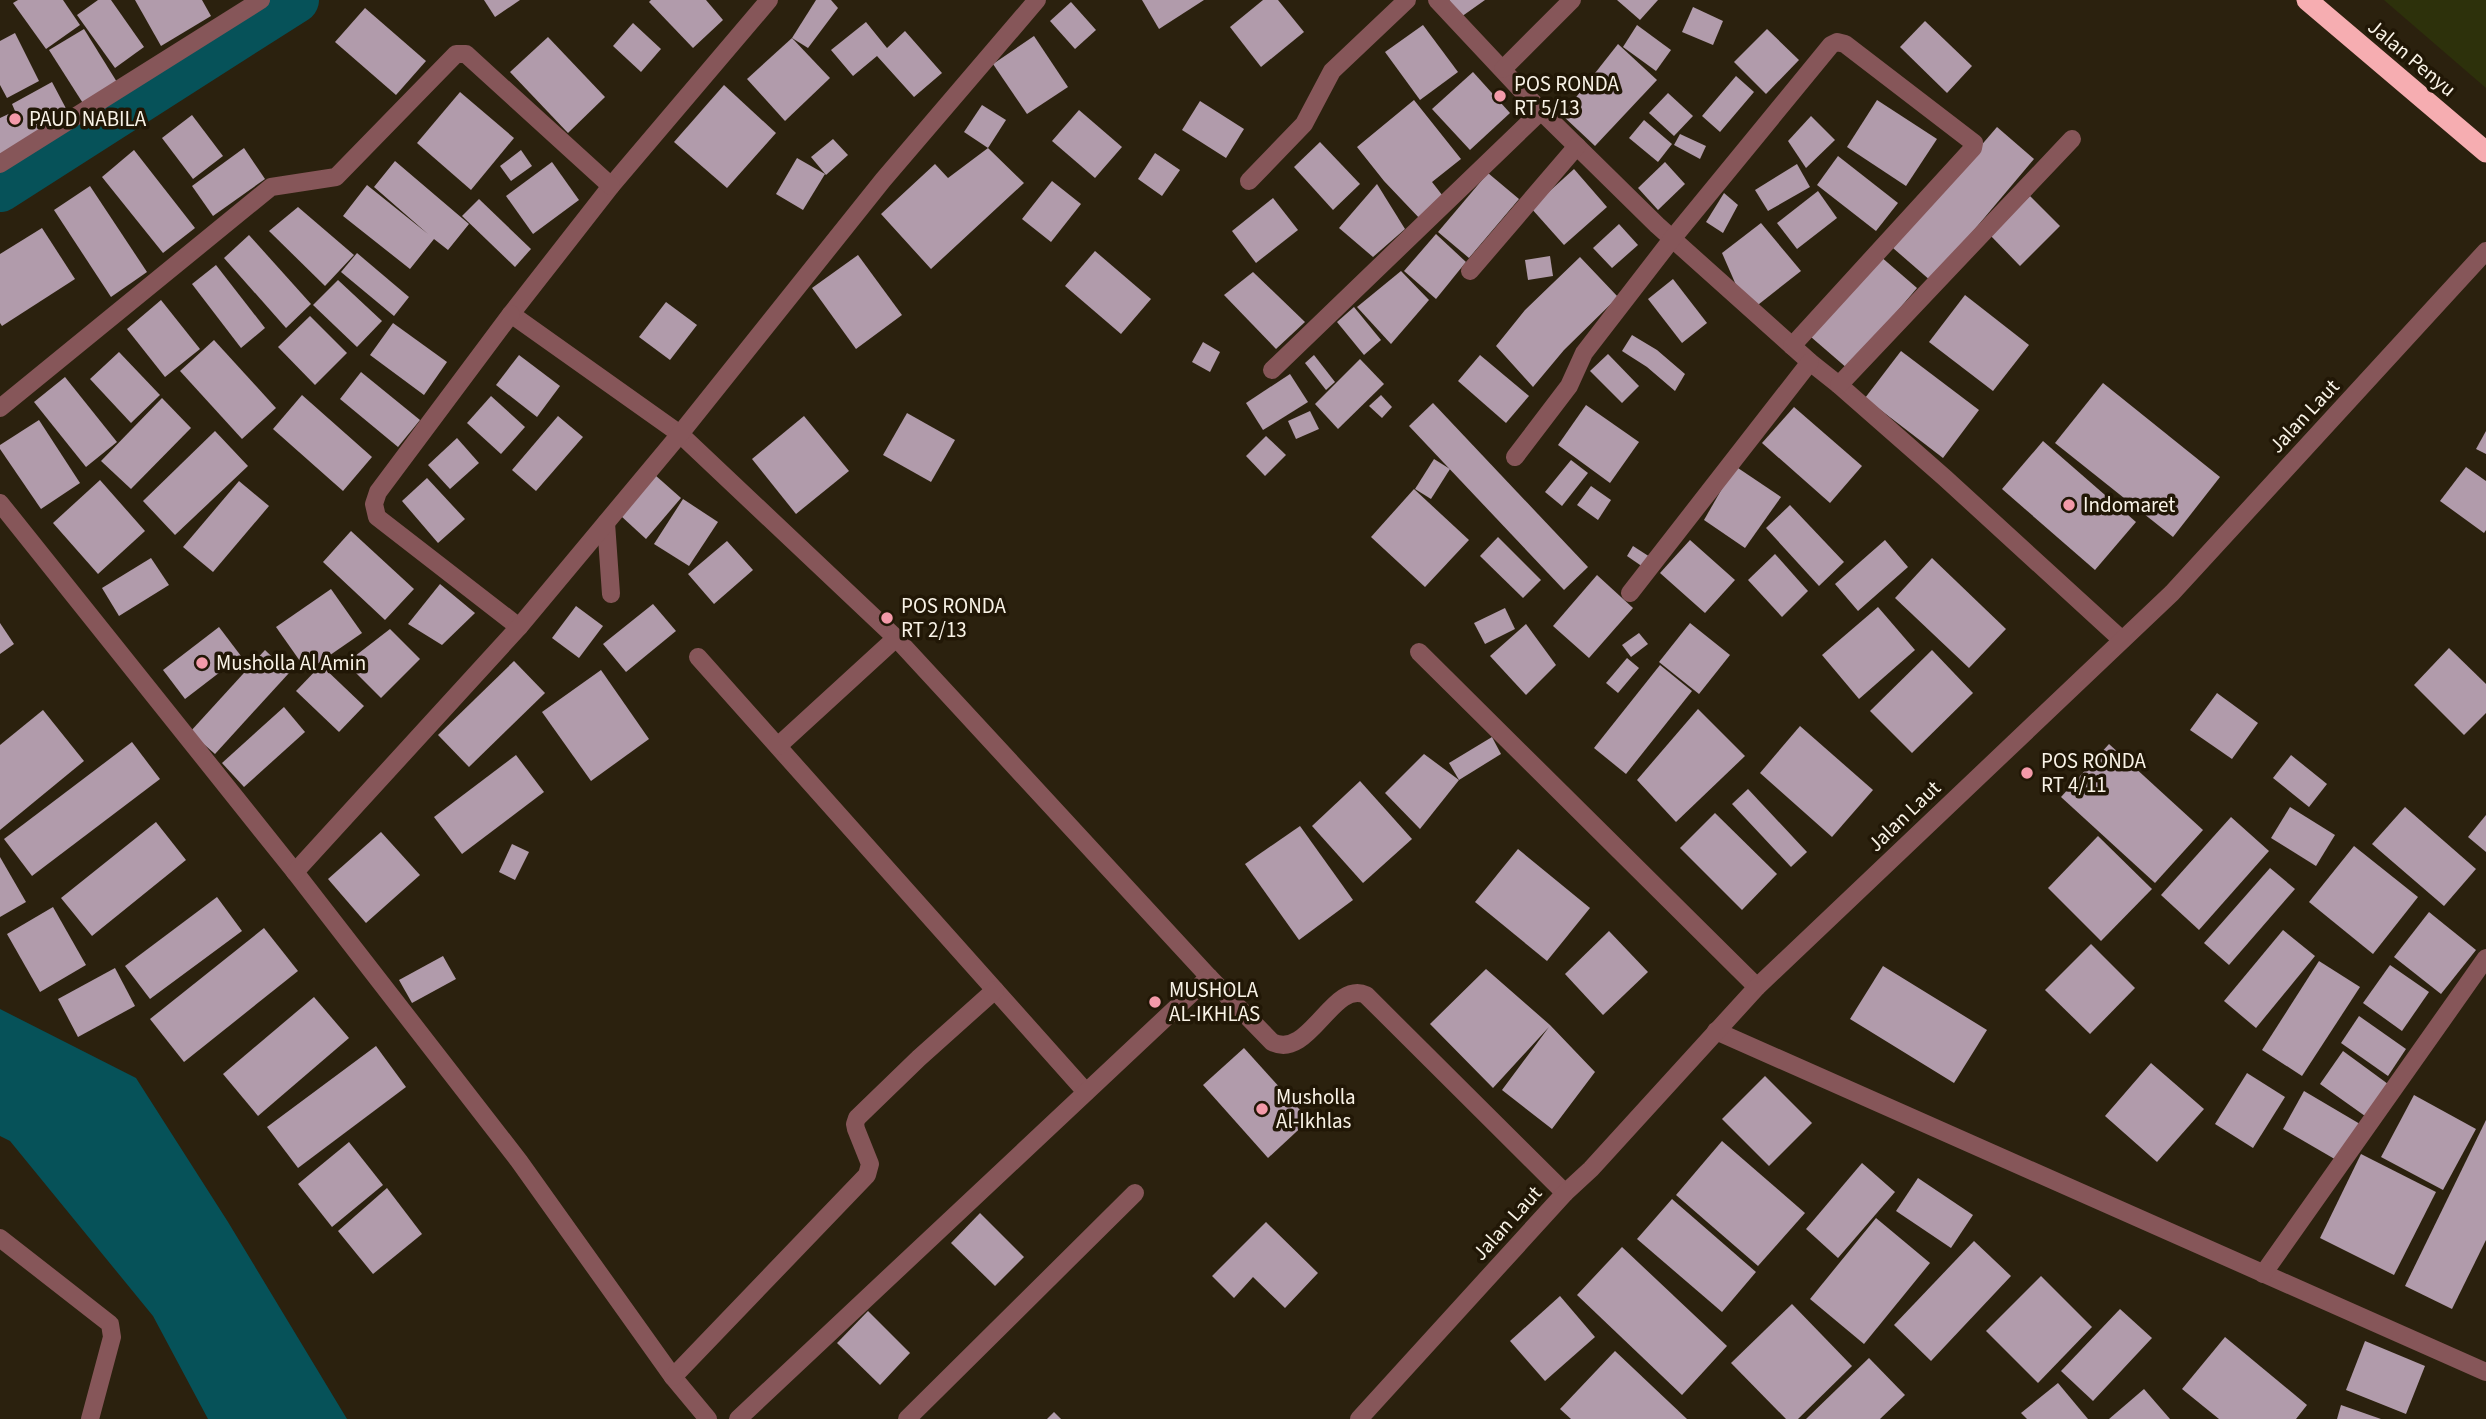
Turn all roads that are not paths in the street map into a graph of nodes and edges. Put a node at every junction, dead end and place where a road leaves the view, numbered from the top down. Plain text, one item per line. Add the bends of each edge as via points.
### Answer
1 (261, 0) edge
2 (769, 0) edge
3 (1037, 0) edge
4 (1407, 0) edge
5 (1437, 0) edge
6 (1572, 0) edge
7 (2307, 0) edge
8 (234, 9) edge
9 (1503, 69) junction
10 (1541, 111) junction
11 (2073, 139) dead end
12 (1577, 146) junction
13 (2486, 152) edge
14 (0, 163) edge
15 (1249, 181) dead end
16 (611, 186) junction
17 (1672, 239) junction
18 (2486, 251) edge
19 (1470, 271) dead end
20 (511, 314) junction
21 (1792, 346) junction
22 (1810, 362) junction
23 (1272, 370) dead end
24 (1839, 385) junction
25 (0, 408) edge
26 (680, 434) junction
27 (1514, 457) dead end
28 (0, 503) edge
29 (606, 523) junction
30 (1630, 593) dead end
31 (611, 594) dead end
32 (519, 626) junction
33 (896, 638) junction
34 (2122, 640) junction
35 (1419, 652) dead end
36 (698, 657) dead end
37 (778, 746) junction
38 (295, 872) junction
39 (2486, 958) edge
40 (1209, 977) junction
41 (1757, 987) junction
42 (995, 990) junction
43 (1716, 1031) junction
44 (1086, 1092) junction
45 (1135, 1193) dead end
46 (1565, 1193) junction
47 (0, 1238) edge
48 (2263, 1274) junction
49 (2486, 1371) edge
50 (673, 1377) junction
51 (90, 1419) edge
52 (708, 1419) edge
53 (738, 1419) edge
54 (907, 1419) edge
55 (1359, 1419) edge

1 - 8 street
2 - 16 street
3 - 26 street via 883,180
4 - 15 street via 1332,71 1304,124
5 - 9 street
6 - 9 street
7 - 13 highway, Jalan Penyu
8 - 14 street
9 - 10 street
10 - 12 street
10 - 23 street
11 - 24 street
12 - 17 street
12 - 19 street
16 - 20 street
16 - 25 street via 466,54 456,54 336,177 271,187
17 - 21 street
17 - 21 street via 1833,43 1845,44 1973,142 1973,148
17 - 27 street via 1584,353 1569,386
18 - 34 street, Jalan Laut via 2172,593
20 - 26 street
20 - 32 street via 378,492 374,504 377,517
21 - 22 street
22 - 24 street
22 - 30 street
24 - 34 street
26 - 29 street
26 - 33 street
28 - 38 street
29 - 31 street
29 - 32 street
32 - 38 street
33 - 37 street
33 - 40 street
34 - 41 street, Jalan Laut
35 - 41 street
36 - 37 street
37 - 42 street
38 - 50 street via 519,1161
39 - 48 street
40 - 44 street
40 - 46 street via 1272,1042 1284,1046 1296,1042 1348,994 1366,995
41 - 43 street, Jalan Laut
42 - 44 street
42 - 50 street via 858,1118 856,1129 870,1164 867,1175
43 - 46 street, Jalan Laut
43 - 48 street
44 - 53 street
45 - 54 street
46 - 55 street, Jalan Laut
47 - 51 street via 110,1324 112,1337
48 - 49 street
50 - 52 street

